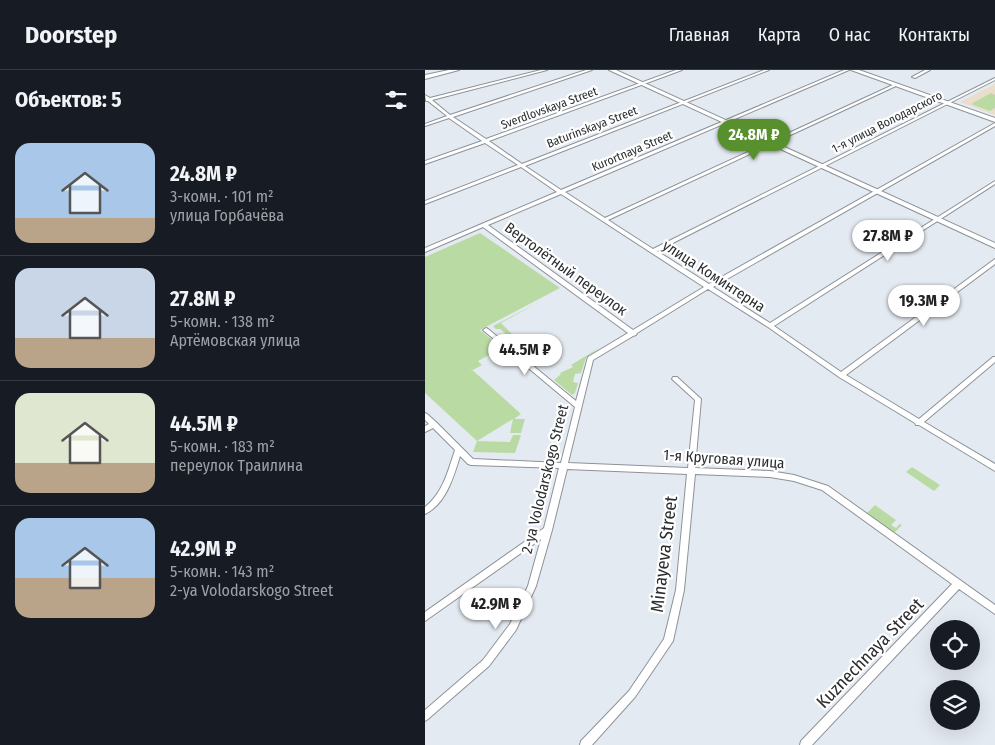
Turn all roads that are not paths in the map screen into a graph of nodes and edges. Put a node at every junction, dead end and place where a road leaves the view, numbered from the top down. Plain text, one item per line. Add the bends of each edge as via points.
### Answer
1 (456, 70) edge
2 (545, 70) edge
3 (590, 70) edge
4 (612, 70) edge
5 (680, 70) edge
6 (767, 70) edge
7 (847, 70) edge
8 (854, 70) edge
9 (928, 70) edge
10 (913, 76) dead end
11 (425, 77) edge
12 (995, 79) edge
13 (642, 84) junction
14 (896, 85) junction
15 (426, 99) edge
16 (683, 103) junction
17 (948, 103) junction
18 (450, 117) junction
19 (995, 120) edge
20 (725, 122) junction
21 (995, 124) edge
22 (425, 125) edge
23 (486, 142) junction
24 (771, 142) junction
25 (425, 163) edge
26 (521, 165) junction
27 (821, 166) junction
28 (995, 182) edge
29 (875, 191) junction
30 (561, 192) junction
31 (425, 203) edge
32 (937, 219) junction
33 (604, 220) junction
34 (484, 225) junction
35 (995, 246) edge
36 (425, 250) edge
37 (653, 251) junction
38 (995, 261) edge
39 (709, 288) junction
40 (770, 326) junction
41 (486, 330) dead end
42 (634, 334) junction
43 (995, 359) edge
44 (841, 375) junction
45 (675, 380) dead end
46 (578, 406) junction
47 (425, 416) edge
48 (918, 423) junction
49 (434, 424) junction
50 (425, 429) edge
51 (459, 449) junction
52 (454, 462) junction
53 (471, 462) junction
54 (563, 465) junction
55 (995, 468) edge
56 (691, 470) junction
57 (425, 511) edge
58 (548, 530) junction
59 (959, 584) junction
60 (995, 610) edge
61 (425, 617) edge
62 (425, 716) edge
63 (585, 745) edge
64 (805, 745) edge

1 - 11 main road
2 - 15 street
3 - 18 street
4 - 13 main road
5 - 13 street, Sverdlovskaya Street
6 - 16 street, Baturinskaya Street
7 - 20 street, Kurortnaya Street
8 - 14 main road
9 - 10 street
12 - 17 street, 1-я улица Володарского
13 - 16 main road
13 - 23 street, Sverdlovskaya Street
14 - 17 main road
14 - 24 street
15 - 18 street, улица Коминтерна
16 - 20 main road
16 - 26 street, Baturinskaya Street
17 - 19 main road
17 - 27 street, 1-я улица Володарского
18 - 22 street
18 - 23 street, улица Коминтерна
20 - 24 main road
20 - 30 street, Kurortnaya Street
21 - 29 street, 2-ya Volodarskogo Street
23 - 25 street, Sverdlovskaya Street
23 - 26 street, улица Коминтерна
24 - 27 main road
24 - 33 street
26 - 30 street, улица Коминтерна
26 - 31 street, Baturinskaya Street
27 - 29 main road
27 - 37 street, 1-я улица Володарского
28 - 32 street
29 - 32 main road
29 - 39 street, 2-ya Volodarskogo Street
30 - 33 street, улица Коминтерна
30 - 34 street, Kurortnaya Street
32 - 35 main road
32 - 40 street
33 - 37 street, улица Коминтерна
34 - 36 street, Kurortnaya Street
34 - 42 street, Вертолётный переулок
37 - 39 street, улица Коминтерна
38 - 44 street
39 - 40 street, улица Коминтерна
39 - 42 street, 2-ya Volodarskogo Street
40 - 44 street, улица Коминтерна
41 - 46 street
42 - 46 street, 2-ya Volodarskogo Street via 590,359
43 - 48 street
44 - 48 street, улица Коминтерна
45 - 56 street, Minayeva Street via 698,399
46 - 54 street, 2-ya Volodarskogo Street
47 - 49 street
48 - 55 street, улица Коминтерна
49 - 50 street
49 - 51 street
51 - 52 street
51 - 53 street
52 - 53 street, 1-я Круговая улица
52 - 57 street via 444,492
53 - 54 street, 1-я Круговая улица
54 - 56 street, 1-я Круговая улица
54 - 58 street, 2-ya Volodarskogo Street
56 - 59 street, 1-я Круговая улица via 770,474 825,488
56 - 63 street, Minayeva Street via 680,590 668,641 632,694
58 - 61 street
58 - 62 street, 2-ya Volodarskogo Street via 532,586 513,626 486,663
59 - 60 street, 1-я Круговая улица
59 - 64 street, Kuznechnaya Street

